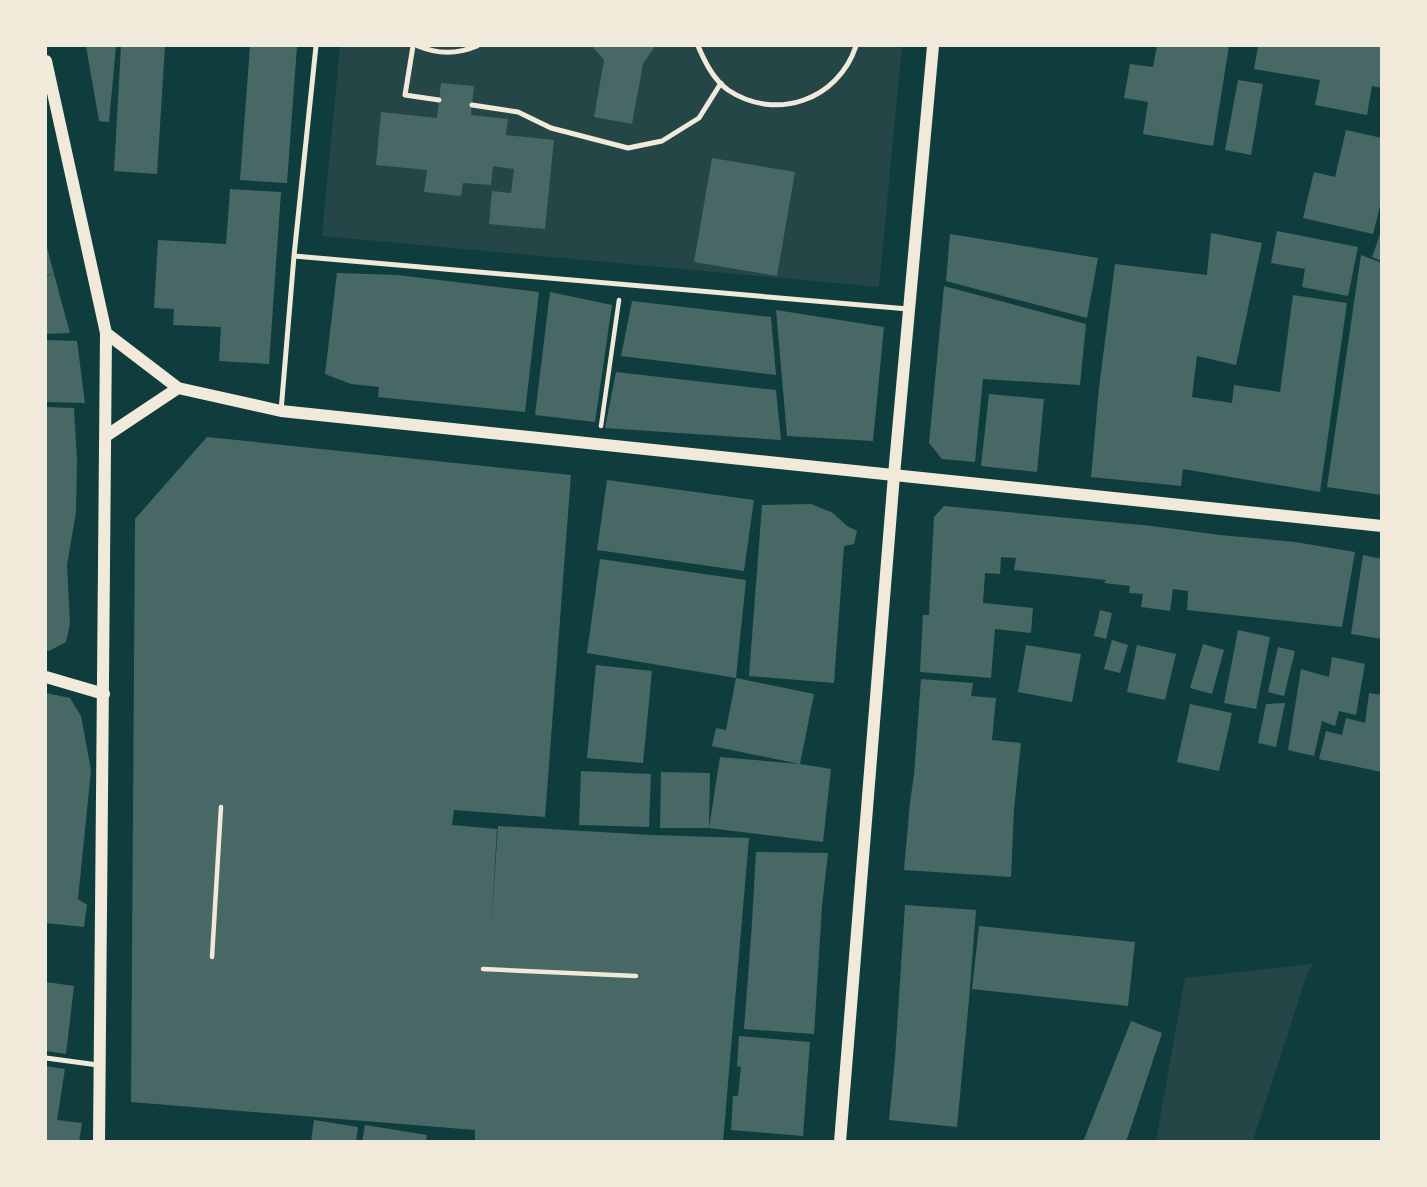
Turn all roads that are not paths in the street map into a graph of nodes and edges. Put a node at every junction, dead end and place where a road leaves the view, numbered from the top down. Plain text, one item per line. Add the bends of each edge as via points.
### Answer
1 (316, 46) edge
2 (415, 46) edge
3 (477, 46) edge
4 (698, 46) edge
5 (856, 46) edge
6 (933, 46) edge
7 (46, 61) edge
8 (721, 83) junction
9 (439, 100) dead end
10 (472, 105) dead end
11 (294, 256) junction
12 (910, 309) junction
13 (106, 333) junction
14 (178, 388) junction
15 (281, 411) junction
16 (106, 436) junction
17 (894, 475) junction
18 (1381, 526) edge
19 (46, 677) edge
20 (104, 694) junction
21 (46, 1058) edge
22 (100, 1066) junction
23 (99, 1142) edge
24 (840, 1142) edge

1 - 11 lane
2 - 3 lane via 444,52
2 - 9 lane via 405,95
4 - 8 lane via 708,69
5 - 8 lane via 844,71 825,90 801,102 775,106 750,101
6 - 12 street
7 - 13 street
8 - 10 lane via 699,118 662,141 628,148 551,128 518,112
11 - 12 lane
11 - 15 lane
12 - 17 street
13 - 14 street
13 - 16 street
14 - 15 street
14 - 16 street
15 - 17 street
16 - 20 street
17 - 18 street
17 - 24 street
19 - 20 street
20 - 22 street
21 - 22 lane
22 - 23 street

